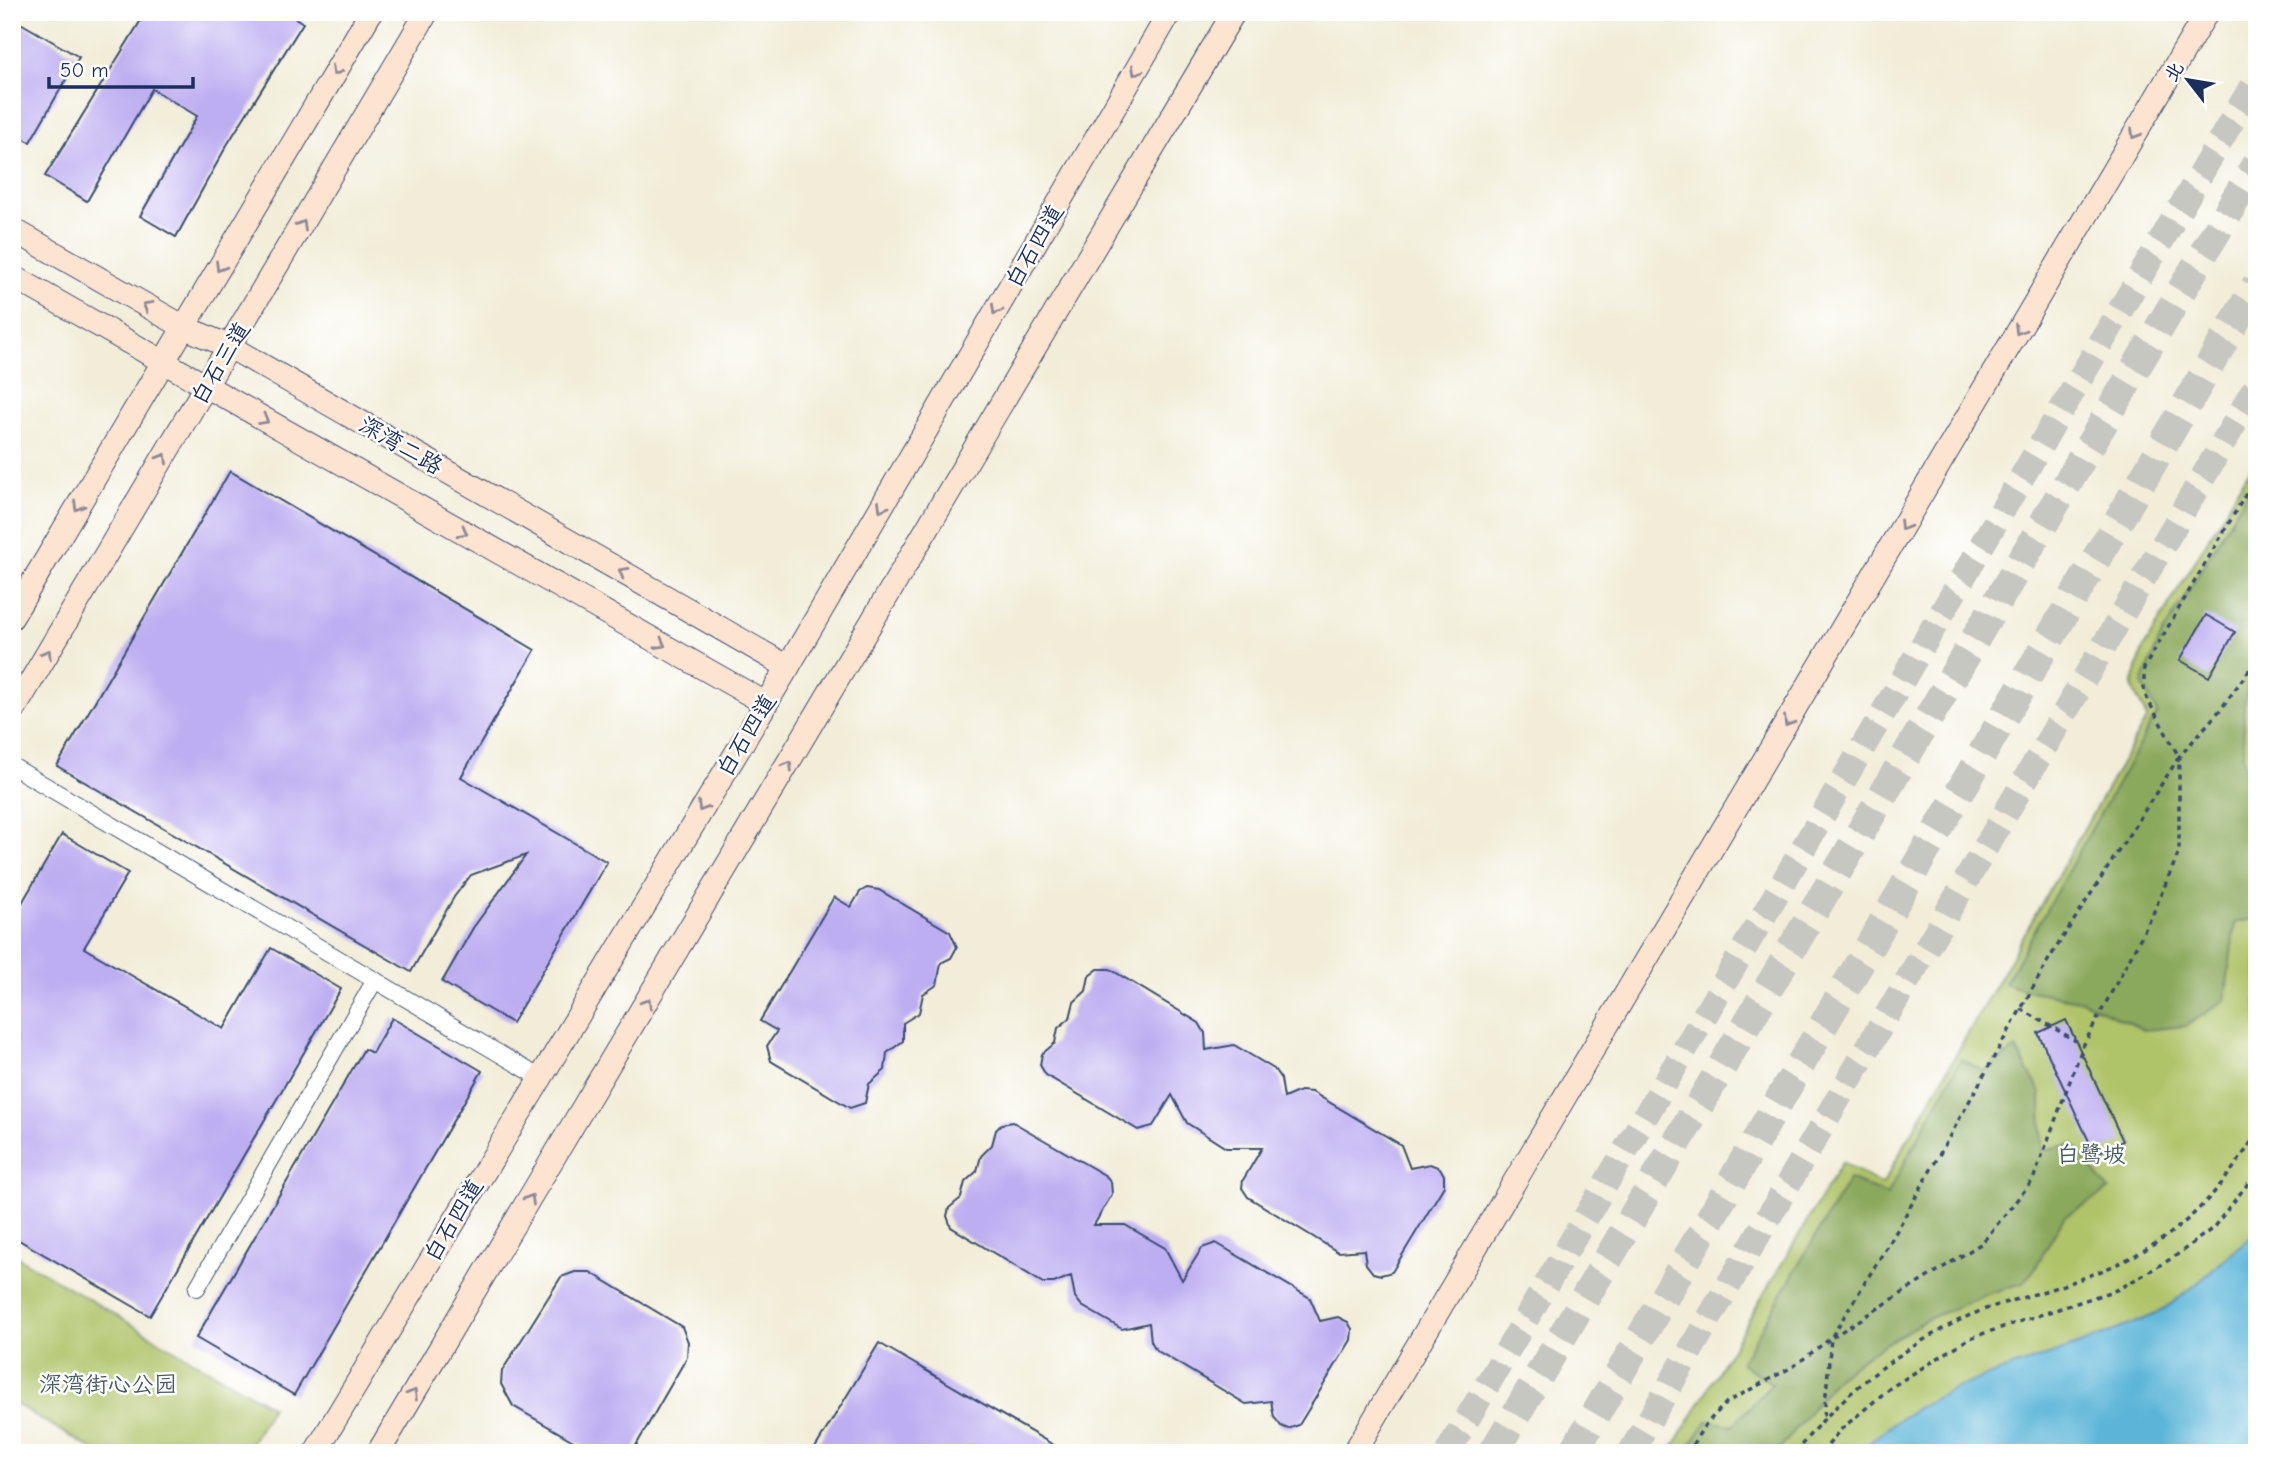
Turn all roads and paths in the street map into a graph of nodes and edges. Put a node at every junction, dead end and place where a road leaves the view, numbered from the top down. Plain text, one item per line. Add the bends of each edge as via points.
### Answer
1 (371, 12) edge
2 (428, 12) edge
3 (1170, 12) edge
4 (1234, 12) edge
5 (2207, 12) edge
6 (12, 229) edge
7 (12, 276) edge
8 (184, 327) junction
9 (230, 347) junction
10 (163, 363) junction
11 (205, 387) junction
12 (2257, 475) edge
13 (12, 617) edge
14 (2257, 659) edge
15 (788, 667) junction
16 (2257, 685) edge
17 (765, 703) junction
18 (12, 713) edge
19 (2257, 752) edge
20 (2179, 757) junction
21 (12, 766) edge
22 (375, 980) junction
23 (2021, 1009) junction
24 (2083, 1046) junction
25 (539, 1077) junction
26 (2257, 1133) edge
27 (2257, 1172) edge
28 (197, 1288) dead end
29 (1831, 1338) junction
30 (1824, 1416) junction
31 (315, 1453) edge
32 (378, 1453) edge
33 (1354, 1453) edge
34 (1687, 1453) edge
35 (1796, 1453) edge
36 (1822, 1453) edge

1 -> 8 street
9 -> 2 street, 白石三道
3 -> 15 street, 白石四道
32 -> 4 street
5 -> 33 street
8 -> 6 street, 深湾二路
7 - 10 street, 深湾二路
8 - 9 street, 深湾二路
8 - 10 street
9 - 11 street, 白石三道
15 -> 9 street, 深湾二路
10 - 11 street, 深湾二路
10 -> 13 street
11 -> 17 street, 深湾二路
18 -> 11 street, 白石三道
12 - 20 path via 2144,668 2144,693
14 - 20 path
15 - 17 street, 白石四道
16 - 19 path via 2253,711
17 -> 25 street, 白石四道
20 - 23 path
20 - 24 path via 2179,852 2152,916
21 - 22 street
22 - 25 street
22 - 28 street
23 - 24 path
23 - 29 path
24 - 29 path via 2033,1180 1982,1244
25 - 31 street, 白石四道
26 - 30 path via 2198,1212 2163,1240 2111,1269 1962,1318 1877,1371
27 - 36 path via 2213,1228 2174,1257 2119,1289 1970,1338 1889,1388 1839,1431
29 - 30 path
29 - 34 path via 1794,1366 1727,1402
30 - 35 path

